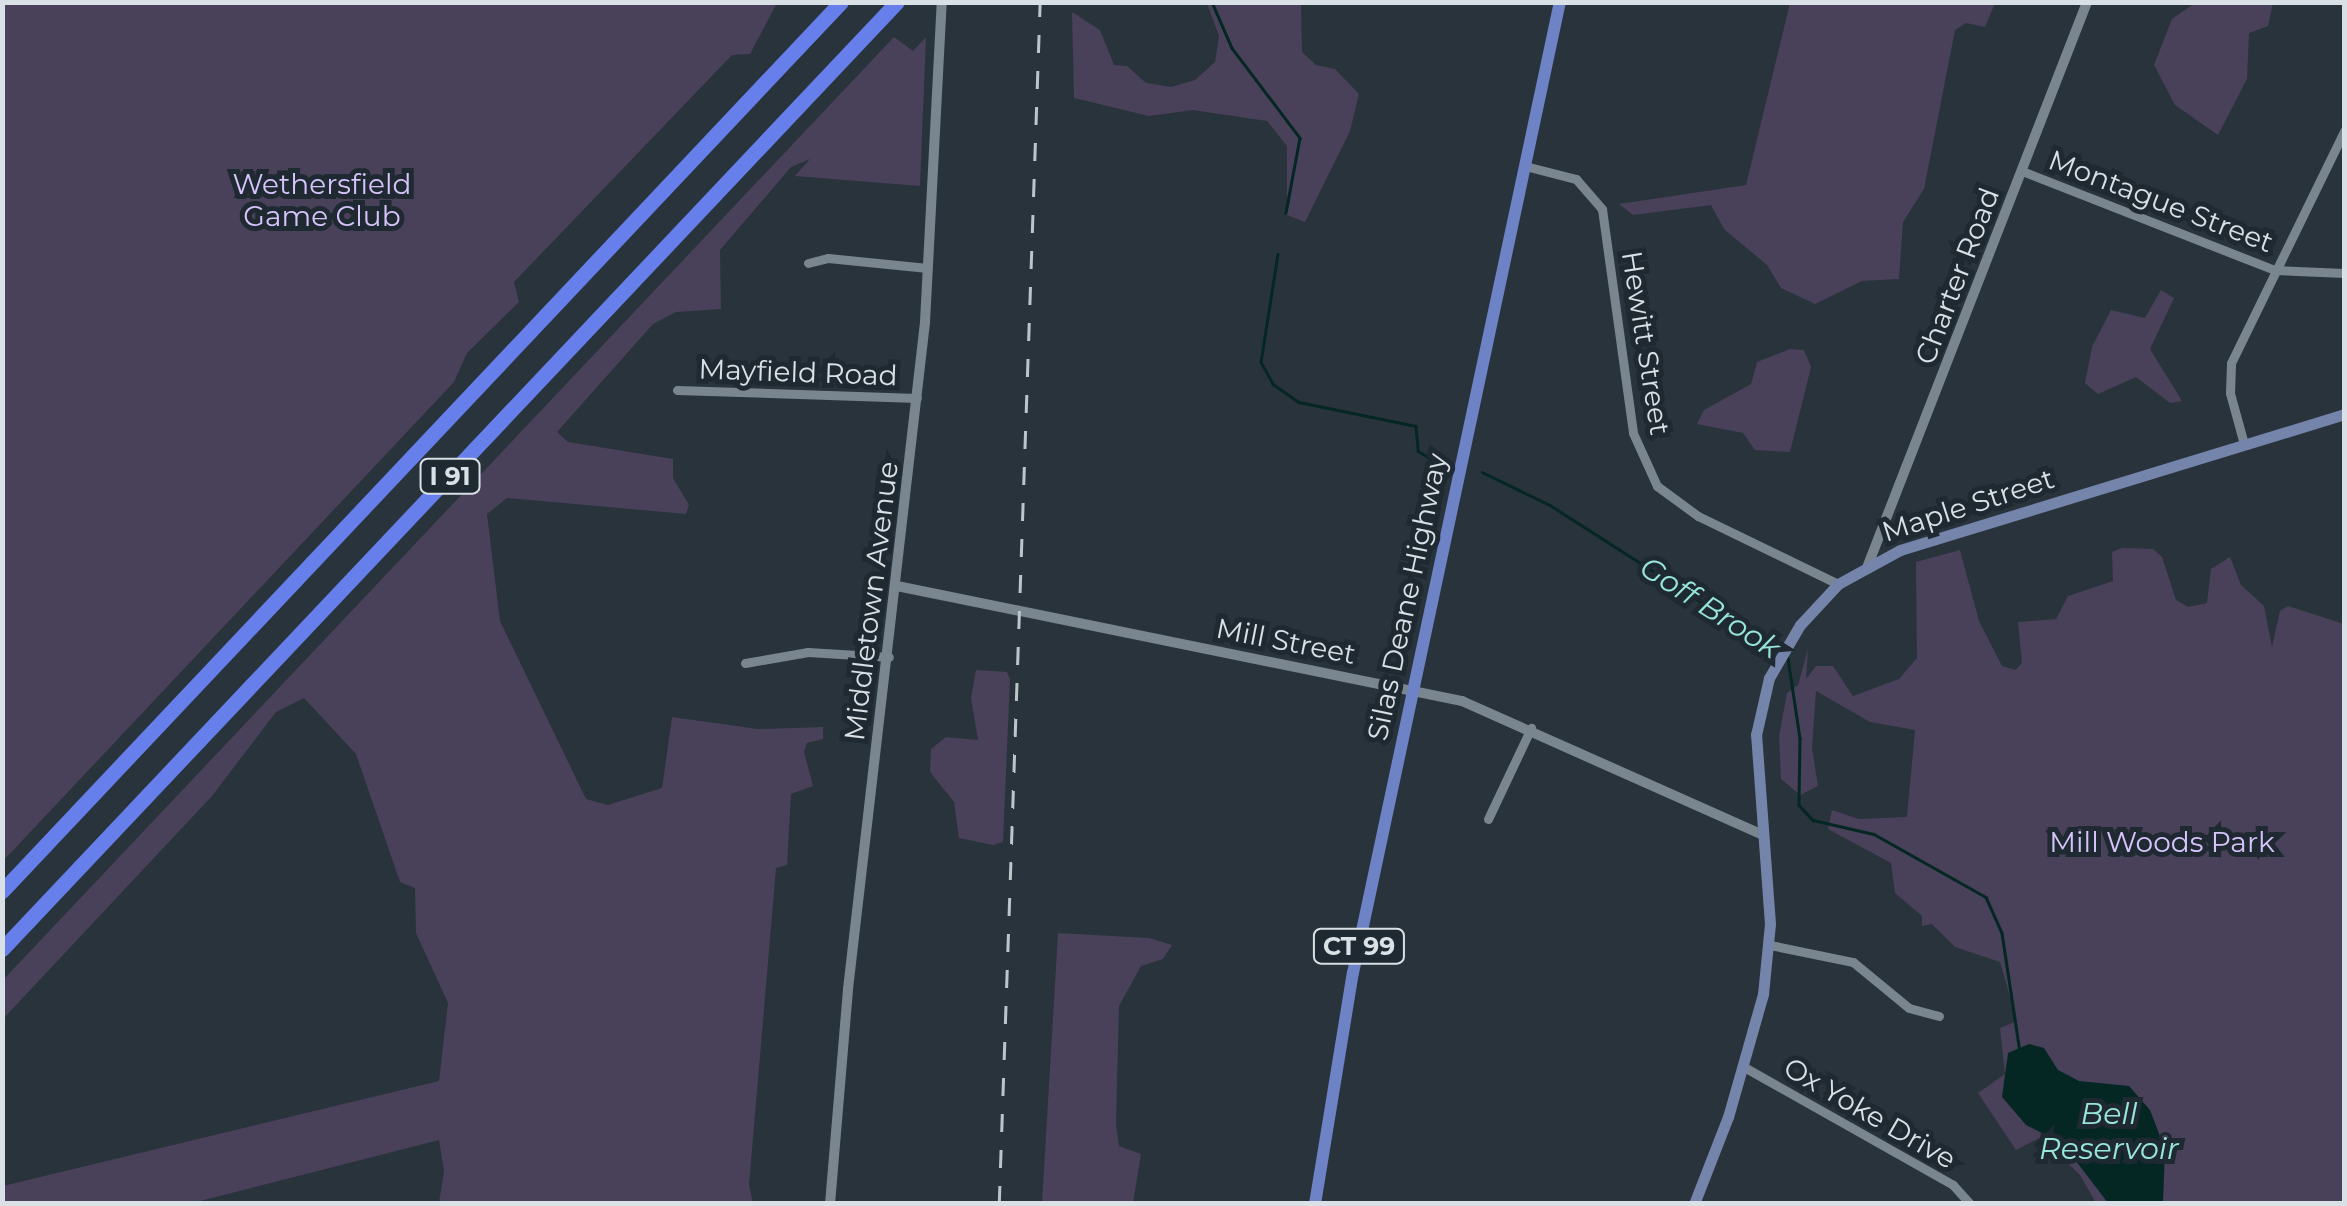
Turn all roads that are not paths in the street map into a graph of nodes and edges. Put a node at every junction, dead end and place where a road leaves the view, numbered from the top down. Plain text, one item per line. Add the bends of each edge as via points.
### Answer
1 (841, 2) edge
2 (897, 2) edge
3 (942, 2) edge
4 (1560, 2) edge
5 (2087, 2) edge
6 (2344, 131) edge
7 (1525, 166) junction
8 (2022, 171) junction
9 (808, 263) dead end
10 (928, 268) junction
11 (2274, 270) junction
12 (2344, 273) edge
13 (677, 390) dead end
14 (917, 398) junction
15 (2344, 414) edge
16 (2244, 444) junction
17 (1868, 564) junction
18 (1838, 584) junction
19 (897, 586) junction
20 (888, 657) junction
21 (745, 663) dead end
22 (1413, 690) junction
23 (1531, 728) junction
24 (1488, 818) dead end
25 (1761, 834) junction
26 (2, 890) edge
27 (1770, 945) junction
28 (2, 950) edge
29 (1939, 1016) dead end
30 (1744, 1068) junction
31 (830, 1204) edge
32 (1314, 1204) edge
33 (1694, 1204) edge
34 (1970, 1204) edge

1 - 26 highway, I 91
2 - 28 highway, I 91
3 - 10 street, Middletown Avenue
4 - 7 main road, Silas Deane Highway / CT 99
5 - 8 street, Charter Road
6 - 11 street
7 - 18 street, Hewitt Street via 1576,179 1602,208 1634,433 1657,486 1698,516
7 - 22 main road, Silas Deane Highway / CT 99
8 - 11 street, Montague Street
8 - 17 street, Charter Road
9 - 10 street via 828,258
10 - 14 street, Middletown Avenue
11 - 12 street, Montague Street
11 - 16 street via 2231,363 2230,393
13 - 14 street, Mayfield Road
14 - 19 street, Middletown Avenue
15 - 16 main road, Maple Street
16 - 17 main road, Maple Street
17 - 18 main road, Maple Street
18 - 25 main road, Maple Street via 1781,654 1756,735
19 - 20 street, Middletown Avenue
19 - 22 street, Mill Street
20 - 21 street via 808,652
20 - 31 street, Middletown Avenue
22 - 23 street, Mill Street
22 - 32 main road, Silas Deane Highway / CT 99 via 1339,1041
23 - 24 street
23 - 25 street, Mill Street
25 - 27 main road, Maple Street
27 - 29 street via 1853,962 1909,1008
27 - 30 main road, Maple Street
30 - 33 main road, Maple Street
30 - 34 street, Ox Yoke Drive via 1952,1185

